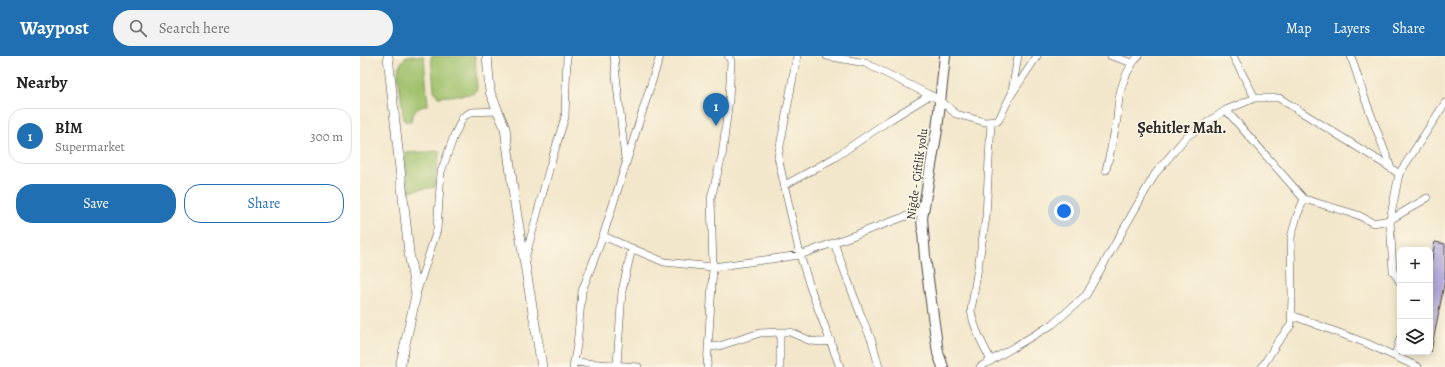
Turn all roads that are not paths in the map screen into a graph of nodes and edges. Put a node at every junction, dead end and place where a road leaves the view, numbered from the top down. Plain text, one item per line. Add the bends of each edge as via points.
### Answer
1 (388, 56) edge
2 (487, 56) edge
3 (567, 56) edge
4 (614, 56) edge
5 (660, 56) edge
6 (728, 56) edge
7 (797, 56) edge
8 (827, 56) edge
9 (945, 56) edge
10 (1018, 56) edge
11 (1037, 56) edge
12 (1111, 56) edge
13 (1138, 56) edge
14 (1233, 56) edge
15 (1351, 56) edge
16 (1133, 63) junction
17 (930, 95) junction
18 (1011, 95) junction
19 (1255, 98) junction
20 (940, 100) junction
21 (1445, 103) edge
22 (1226, 110) junction
23 (498, 111) junction
24 (991, 122) junction
25 (626, 163) junction
26 (1390, 168) junction
27 (1106, 170) dead end
28 (1399, 174) junction
29 (785, 185) junction
30 (1427, 198) dead end
31 (1304, 199) junction
32 (923, 210) junction
33 (1390, 220) junction
34 (603, 236) junction
35 (834, 243) junction
36 (632, 248) junction
37 (800, 255) junction
38 (525, 261) junction
39 (713, 267) junction
40 (1397, 277) edge
41 (416, 294) junction
42 (1291, 315) junction
43 (780, 332) junction
44 (831, 341) junction
45 (708, 347) junction
46 (1397, 347) edge
47 (1394, 356) junction
48 (991, 361) junction
49 (573, 364) edge
50 (617, 365) junction
51 (400, 367) edge
52 (542, 367) edge
53 (638, 367) edge
54 (707, 367) edge
55 (780, 367) edge
56 (840, 367) edge
57 (879, 367) edge
58 (942, 367) edge
59 (980, 367) edge
60 (1262, 367) edge
61 (1418, 367) edge

1 - 41 street via 409,253
2 - 23 street via 490,92
3 - 38 street via 565,117
4 - 25 street
5 - 25 street
6 - 39 street via 731,61 730,99 722,156 711,198
7 - 29 street via 778,157
8 - 17 street via 865,63
9 - 20 main road, Niğde - Çiftlik yolu
10 - 18 street
11 - 18 street
12 - 16 street
13 - 16 street
14 - 19 street
15 - 26 street
16 - 27 street via 1119,96
17 - 20 street
17 - 29 street via 834,158
18 - 24 street via 998,121
19 - 22 street
19 - 26 street via 1279,98
20 - 24 street via 956,114
20 - 32 main road, Niğde - Çiftlik yolu
21 - 28 street
22 - 31 street
22 - 48 street via 1186,137 1155,174 1086,295 1053,324
23 - 38 street via 505,128
23 - 41 street via 471,112 463,117 454,136 442,172 437,230
24 - 48 street via 986,217 971,311 972,322
25 - 34 street
26 - 28 street
28 - 33 street
29 - 37 street
30 - 33 street
31 - 33 street via 1358,215 1372,223
31 - 42 street via 1291,237
32 - 35 street
32 - 58 main road, Niğde - Çiftlik yolu via 925,257
33 - 40 street via 1393,271
34 - 36 street
34 - 49 street via 582,291
35 - 37 street
35 - 57 street via 872,341
36 - 39 street via 664,262
36 - 50 street via 622,291
37 - 39 street
37 - 44 street
38 - 52 street
39 - 45 street
41 - 51 street
42 - 47 street
42 - 60 street via 1291,325
43 - 44 street via 790,332 811,341
43 - 45 street via 760,333
43 - 55 street
44 - 56 street
45 - 54 street
46 - 47 street
47 - 61 street
48 - 59 street
49 - 50 street
50 - 53 street

